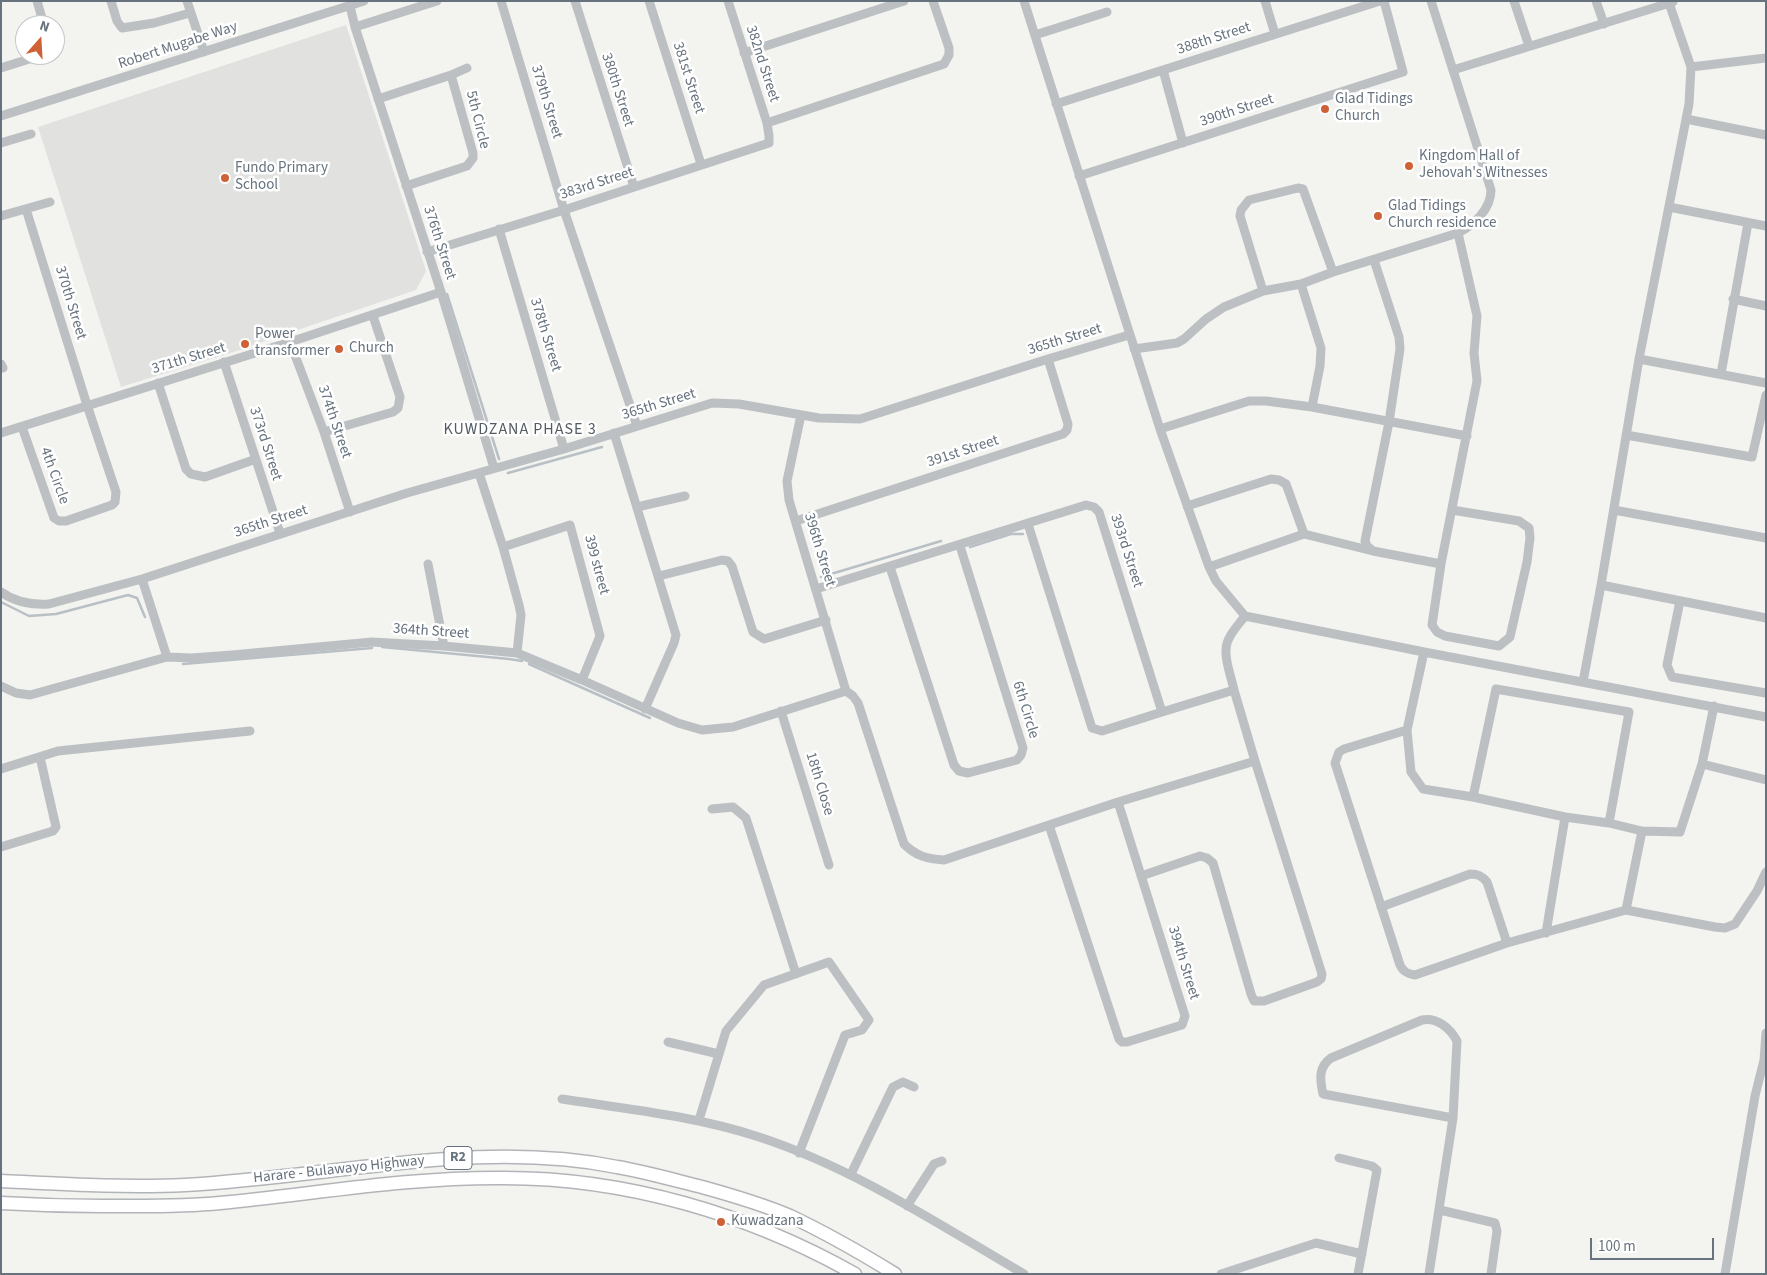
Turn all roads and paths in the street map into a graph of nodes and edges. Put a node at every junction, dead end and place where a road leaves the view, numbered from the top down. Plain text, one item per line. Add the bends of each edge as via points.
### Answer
1 (37, 1) edge
2 (111, 1) edge
3 (186, 1) edge
4 (364, 1) edge
5 (437, 1) edge
6 (501, 1) edge
7 (575, 1) edge
8 (649, 1) edge
9 (728, 1) edge
10 (904, 1) edge
11 (933, 1) edge
12 (1024, 1) edge
13 (1265, 1) edge
14 (1380, 1) edge
15 (1384, 1) edge
16 (1431, 1) edge
17 (1514, 1) edge
18 (1596, 1) edge
19 (1672, 2) edge
20 (350, 6) junction
21 (190, 12) junction
22 (1107, 12) dead end
23 (41, 15) edge
24 (1604, 24) junction
25 (355, 27) junction
26 (1275, 34) junction
27 (1035, 35) junction
28 (1529, 46) junction
29 (204, 52) junction
30 (744, 53) junction
31 (1766, 58) edge
32 (15, 64) edge
33 (1691, 67) junction
34 (1, 68) edge
35 (467, 68) dead end
36 (1163, 70) junction
37 (1453, 70) junction
38 (451, 75) junction
39 (378, 99) junction
40 (1056, 104) junction
41 (1, 116) edge
42 (1686, 119) junction
43 (767, 123) junction
44 (31, 134) dead end
45 (770, 136) joint
46 (1766, 136) edge
47 (1, 143) edge
48 (1183, 143) junction
49 (701, 164) junction
50 (1079, 176) junction
51 (406, 186) junction
52 (634, 187) junction
53 (50, 202) dead end
54 (1669, 207) junction
55 (26, 209) junction
56 (564, 210) junction
57 (1, 216) edge
58 (1748, 223) junction
59 (1766, 226) edge
60 (499, 229) junction
61 (1458, 233) junction
62 (427, 252) junction
63 (1374, 260) junction
64 (1333, 272) junction
65 (1301, 284) junction
66 (1263, 291) junction
67 (441, 292) junction
68 (1734, 299) junction
69 (1766, 306) edge
70 (373, 316) junction
71 (1129, 335) junction
72 (290, 342) junction
73 (1134, 349) junction
74 (1048, 359) junction
75 (1639, 359) junction
76 (224, 362) junction
77 (1721, 374) junction
78 (158, 383) junction
79 (1766, 383) edge
80 (1766, 395) edge
81 (87, 405) junction
82 (1312, 407) junction
83 (801, 415) junction
84 (1389, 422) junction
85 (637, 426) junction
86 (22, 427) junction
87 (1160, 429) junction
88 (324, 432) junction
89 (1, 433) edge
90 (614, 434) junction
91 (1626, 435) junction
92 (1467, 436) junction
93 (564, 448) junction
94 (256, 459) junction
95 (494, 468) junction
96 (479, 473) junction
97 (685, 496) dead end
98 (1188, 506) junction
99 (637, 507) junction
100 (1452, 510) junction
101 (1614, 510) junction
102 (350, 512) junction
103 (796, 521) junction
104 (1028, 524) junction
105 (280, 533) junction
106 (1304, 534) junction
107 (1766, 538) edge
108 (960, 546) junction
109 (503, 547) junction
110 (1373, 551) junction
111 (428, 564) dead end
112 (1441, 564) junction
113 (890, 567) junction
114 (1209, 567) junction
115 (659, 576) junction
116 (142, 579) junction
117 (1601, 585) junction
118 (816, 589) junction
119 (1, 592) edge
120 (1680, 601) junction
121 (1245, 616) junction
122 (1766, 618) edge
123 (826, 620) junction
124 (444, 646) junction
125 (1424, 652) junction
126 (517, 653) junction
127 (167, 657) junction
128 (582, 680) junction
129 (1583, 682) junction
130 (1, 686) edge
131 (1234, 690) junction
132 (846, 691) junction
133 (1766, 693) edge
134 (1714, 706) junction
135 (645, 709) junction
136 (782, 711) junction
137 (1162, 712) junction
138 (1766, 717) edge
139 (1407, 730) junction
140 (250, 731) dead end
141 (40, 757) junction
142 (1254, 760) junction
143 (1702, 764) junction
144 (1, 769) edge
145 (1766, 780) edge
146 (1473, 797) junction
147 (1118, 802) junction
148 (712, 809) dead end
149 (1565, 817) junction
150 (1609, 824) junction
151 (1048, 825) junction
152 (1642, 830) junction
153 (1, 847) edge
154 (829, 865) dead end
155 (1766, 872) edge
156 (1141, 876) junction
157 (1381, 907) junction
158 (1626, 910) junction
159 (1546, 932) junction
160 (1507, 943) junction
161 (796, 974) junction
162 (1766, 1034) edge
163 (668, 1042) dead end
164 (719, 1054) junction
165 (914, 1086) dead end
166 (562, 1099) dead end
167 (1453, 1118) junction
168 (699, 1120) junction
169 (799, 1153) junction
170 (1338, 1158) dead end
171 (942, 1161) dead end
172 (852, 1174) junction
173 (1, 1181) edge
174 (1, 1203) edge
175 (907, 1206) junction
176 (1440, 1210) junction
177 (1362, 1254) junction
178 (855, 1274) edge
179 (895, 1274) edge
180 (1024, 1274) edge
181 (1221, 1274) edge
182 (1358, 1274) edge
183 (1429, 1274) edge
184 (1491, 1274) edge
185 (1726, 1274) edge

1 - 23 street
2 - 21 street via 122,28 154,24
3 - 21 street
4 - 20 street, Robert Mugabe Way
5 - 25 street
6 - 56 street, 379th Street
7 - 52 street, 380th Street
8 - 49 street, 381st Street
9 - 30 street, 382nd Street
10 - 30 street
11 - 43 street via 949,48 944,64
12 - 27 street
13 - 26 street
14 - 26 street, 388th Street
15 - 48 street, 390th Street via 1403,72
16 - 37 street
17 - 28 street
18 - 24 street
19 - 24 street
19 - 33 street
20 - 25 street, 376th Street
20 - 29 street, Robert Mugabe Way
21 - 29 street
22 - 27 street
24 - 28 street
25 - 39 street, 376th Street
26 - 36 street, 388th Street
27 - 40 street
28 - 37 street
29 - 41 street, Robert Mugabe Way
30 - 43 street, 382nd Street
31 - 33 street
32 - 34 street
33 - 42 street
35 - 38 street, 5th Circle
36 - 40 street, 388th Street
36 - 48 street
37 - 61 street via 1491,190 1484,211 1470,227
38 - 39 street, 5th Circle
38 - 51 street, 5th Circle via 473,158 468,166
39 - 51 street, 376th Street
40 - 50 street
42 - 46 street
42 - 54 street
43 - 45 street, 382nd Street
44 - 47 street
45 - 49 street, 383rd Street via 766,145
48 - 50 street, 390th Street
49 - 52 street, 383rd Street
50 - 71 street
51 - 62 street, 376th Street
52 - 56 street, 383rd Street
53 - 55 street
54 - 58 street
54 - 75 street
55 - 57 street
55 - 81 street, 370th Street
56 - 60 street, 383rd Street
56 - 85 street, 379th Street
58 - 59 street
58 - 68 street
60 - 62 street, 383rd Street
60 - 93 street, 378th Street
61 - 63 street
61 - 92 street via 1477,316 1474,353 1477,381
62 - 67 street, 376th Street
63 - 64 street
63 - 84 street via 1399,337
64 - 65 street
64 - 66 street via 1303,189 1249,200 1240,216
65 - 66 street
65 - 82 street via 1321,348
66 - 73 street via 1224,307 1177,343
67 - 70 street, 371th Street
67 - 95 street, 376th Street
68 - 69 street
68 - 77 street
70 - 72 street, 371th Street
70 - 88 street via 400,397 398,408
71 - 73 street
71 - 74 street, 365th Street
72 - 76 street, 371th Street
72 - 88 street, 374th Street
73 - 87 street
74 - 83 street, 365th Street via 860,419
74 - 103 street, 391st Street via 1068,424 1063,434
75 - 77 street
75 - 91 street
76 - 78 street, 371th Street
76 - 94 street, 373rd Street
77 - 79 street
78 - 81 street, 371th Street
78 - 94 street via 186,469 191,474 205,477
80 - 91 street via 1752,457
81 - 86 street, 371th Street
81 - 86 street, 4th Circle via 117,497 112,505 66,521 54,518 50,510
82 - 84 street
82 - 87 street via 1249,402
83 - 85 street, 365th Street via 739,404 712,403
83 - 103 street, 396th Street via 787,481
84 - 92 street
84 - 110 street via 1365,541
85 - 90 street, 365th Street
86 - 89 street, 371th Street
87 - 98 street
88 - 102 street, 374th Street
90 - 93 street, 365th Street
90 - 99 street
91 - 101 street
92 - 100 street
93 - 95 street, 365th Street
94 - 105 street, 373rd Street
95 - 96 street, 365th Street
96 - 102 street, 365th Street
96 - 109 street
97 - 99 street
98 - 106 street via 1271,479 1279,480 1286,484
98 - 114 street
99 - 115 street
100 - 112 street
100 - 112 street via 1519,521 1529,528 1527,562 1510,637 1506,642 1494,646 1445,636 1434,629
101 - 107 street
101 - 117 street
102 - 105 street, 365th Street
103 - 118 street, 396th Street
104 - 108 street, 393rd Street
104 - 137 street, 393rd Street via 1086,505 1099,512
104 - 137 street via 1092,728 1102,731
105 - 116 street, 365th Street
106 - 110 street
106 - 114 street
108 - 113 street, 393rd Street
108 - 113 street, 6th Circle via 1023,748 1017,760 968,773 959,771 954,765
109 - 126 street via 521,615
109 - 128 street, 399 street via 570,525 600,636
110 - 112 street
111 - 124 street
113 - 118 street, 393rd Street
114 - 121 street via 1216,581
115 - 123 street via 722,560 728,562 753,632 764,639
115 - 135 street via 675,639
116 - 119 street, 365th Street via 49,604 22,602
116 - 127 street
117 - 120 street
117 - 129 street
118 - 123 street, 396th Street
120 - 122 street
120 - 133 street via 1667,665 1672,676
121 - 125 street
121 - 131 street via 1226,646
123 - 132 street, 396th Street
124 - 126 street, 364th Street
124 - 127 street, 364th Street via 366,642 232,655
125 - 129 street
125 - 139 street
126 - 128 street, 364th Street
127 - 130 street, 364th Street via 30,696
128 - 135 street, 364th Street
129 - 134 street
131 - 137 street
131 - 142 street
132 - 136 street, 364th Street
132 - 151 street via 858,703 904,844 918,856 944,860
134 - 138 street
134 - 143 street
135 - 136 street, 364th Street via 702,730 733,727
136 - 154 street, 18th Close
139 - 146 street via 1411,772 1423,789
139 - 157 street via 1344,749 1339,752 1335,763
140 - 141 street via 58,751
141 - 144 street
141 - 153 street via 56,828
142 - 147 street
142 - 156 street via 1314,947 1321,979 1264,1001 1254,1001 1213,863 1200,856
143 - 145 street
143 - 152 street via 1680,832
146 - 149 street
146 - 150 street via 1496,689 1629,712
147 - 151 street
147 - 156 street, 394th Street
148 - 161 street via 733,807 746,818
149 - 150 street
149 - 159 street
150 - 152 street
151 - 156 street, 394th Street via 1122,1042 1182,1026 1185,1021
152 - 158 street
155 - 158 street via 1735,924 1729,927
157 - 160 street via 1400,965 1410,974
157 - 160 street via 1476,874 1487,882
158 - 159 street
159 - 160 street
161 - 164 street via 764,985 726,1031
161 - 169 street via 829,962 869,1020 862,1030 845,1036
162 - 185 street
163 - 164 street
164 - 168 street
165 - 172 street via 903,1082 893,1087
166 - 168 street
167 - 167 street via 1457,1040 1434,1020 1422,1020 1331,1058 1320,1077 1322,1094
167 - 176 street
168 - 169 street via 760,1137
169 - 172 street
170 - 177 street via 1377,1170
171 - 175 street via 934,1164
172 - 175 street
173 - 179 highway, Harare - Bulawayo Highway / R2 via 172,1185 447,1159 571,1160 616,1166 755,1204 796,1219
174 - 178 highway, Harare - Bulawayo Highway / R2 via 168,1207 386,1183 539,1179 610,1188 683,1203 783,1238
175 - 180 street
176 - 183 street
176 - 184 street via 1495,1223 1497,1231
177 - 181 street via 1316,1243
177 - 182 street

